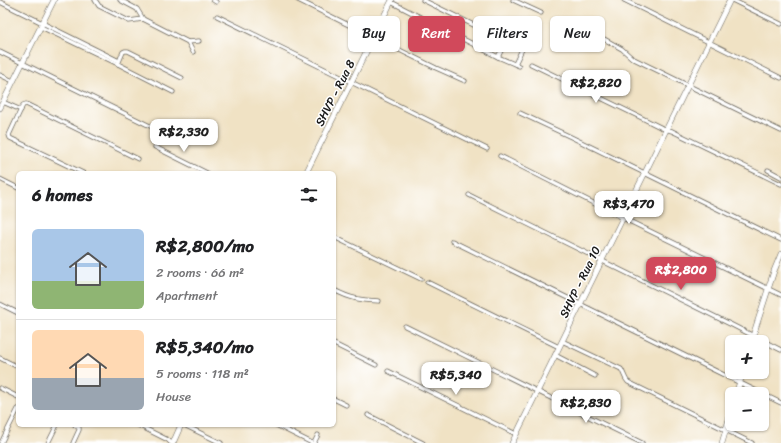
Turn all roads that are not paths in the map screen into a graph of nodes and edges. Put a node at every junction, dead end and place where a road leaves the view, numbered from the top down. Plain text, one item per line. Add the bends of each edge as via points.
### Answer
1 (54, 0) edge
2 (95, 0) edge
3 (120, 0) edge
4 (298, 0) edge
5 (423, 0) edge
6 (513, 0) edge
7 (624, 0) edge
8 (731, 0) edge
9 (391, 1) edge
10 (0, 2) edge
11 (541, 14) dead end
12 (217, 16) dead end
13 (384, 16) edge
14 (143, 19) junction
15 (781, 24) edge
16 (41, 25) junction
17 (348, 25) edge
18 (605, 40) edge
19 (199, 41) dead end
20 (188, 42) junction
21 (709, 42) junction
22 (400, 51) edge
23 (0, 52) edge
24 (193, 52) dead end
25 (366, 52) edge
26 (522, 52) edge
27 (498, 57) junction
28 (22, 62) junction
29 (118, 62) junction
30 (531, 64) dead end
31 (0, 75) edge
32 (182, 78) dead end
33 (781, 78) edge
34 (13, 81) junction
35 (465, 81) dead end
36 (351, 82) junction
37 (688, 86) junction
38 (173, 92) dead end
39 (3, 102) junction
40 (0, 108) edge
41 (20, 110) junction
42 (520, 113) dead end
43 (150, 126) dead end
44 (667, 129) junction
45 (781, 131) edge
46 (155, 147) dead end
47 (487, 149) dead end
48 (500, 156) dead end
49 (138, 159) dead end
50 (79, 171) edge
51 (203, 171) edge
52 (307, 171) edge
53 (645, 173) junction
54 (781, 177) edge
55 (768, 178) junction
56 (0, 179) edge
57 (781, 184) edge
58 (16, 187) edge
59 (469, 195) dead end
60 (623, 218) junction
61 (336, 238) edge
62 (781, 240) edge
63 (452, 241) dead end
64 (781, 254) edge
65 (602, 260) junction
66 (421, 279) dead end
67 (426, 282) dead end
68 (769, 289) junction
69 (336, 291) edge
70 (781, 295) edge
71 (379, 301) dead end
72 (0, 304) edge
73 (580, 304) junction
74 (16, 312) edge
75 (406, 326) dead end
76 (751, 335) edge
77 (753, 335) edge
78 (562, 341) junction
79 (769, 344) edge
80 (336, 345) edge
81 (559, 347) junction
82 (781, 350) edge
83 (555, 355) junction
84 (0, 358) edge
85 (376, 365) dead end
86 (16, 366) edge
87 (388, 372) dead end
88 (595, 376) dead end
89 (741, 379) edge
90 (740, 382) junction
91 (738, 387) edge
92 (0, 388) edge
93 (537, 391) junction
94 (16, 396) edge
95 (336, 399) edge
96 (781, 404) edge
97 (346, 405) dead end
98 (16, 413) edge
99 (368, 415) dead end
100 (56, 427) edge
101 (78, 427) edge
102 (142, 427) edge
103 (182, 427) edge
104 (187, 427) edge
105 (280, 427) edge
106 (725, 430) edge
107 (726, 431) edge
108 (728, 431) edge
109 (516, 434) junction
110 (318, 435) dead end
111 (1, 443) edge
112 (48, 443) edge
113 (74, 443) edge
114 (172, 443) edge
115 (220, 443) edge
116 (313, 443) edge
117 (424, 443) edge
118 (512, 443) edge
119 (642, 443) edge
120 (722, 443) edge
121 (752, 443) edge

1 - 16 street
2 - 14 street via 99,6 129,21
3 - 14 street via 137,9
4 - 17 street
5 - 27 street via 502,39 504,45
6 - 11 street
7 - 21 street
8 - 15 street
8 - 21 street, SHVP - Rua 10
9 - 13 street, SHVP - Rua 8
9 - 27 street
10 - 16 street
12 - 36 street
14 - 20 street
16 - 28 street
16 - 29 street
18 - 37 street via 632,58
19 - 20 street
20 - 24 street
21 - 33 street
21 - 37 street, SHVP - Rua 10
22 - 35 street
23 - 28 street
25 - 36 street, SHVP - Rua 8
26 - 27 street via 517,65
28 - 34 street
28 - 43 street
29 - 32 street via 123,52 128,51
29 - 38 street
30 - 44 street
31 - 34 street
34 - 39 street
36 - 47 street
36 - 52 street, SHVP - Rua 8
37 - 44 street, SHVP - Rua 10
37 - 45 street
39 - 40 street
39 - 41 street
41 - 49 street via 26,104
41 - 50 street via 10,138
42 - 53 street
44 - 53 street, SHVP - Rua 10
44 - 55 street
46 - 51 street
48 - 60 street
53 - 60 street, SHVP - Rua 10
53 - 62 street
54 - 55 street via 770,171
55 - 57 street
56 - 58 street
59 - 65 street
60 - 65 street, SHVP - Rua 10
60 - 68 street
61 - 66 street
63 - 73 street
64 - 68 street
65 - 73 street, SHVP - Rua 10
65 - 76 street
67 - 81 street
68 - 70 street
68 - 77 street
69 - 71 street via 358,300
72 - 74 street
73 - 78 street, SHVP - Rua 10
73 - 90 street
75 - 93 street
78 - 81 street, SHVP - Rua 10
78 - 106 street via 620,369 628,382
79 - 82 street
80 - 85 street
81 - 83 street, SHVP - Rua 10
83 - 88 street
83 - 93 street, SHVP - Rua 10
84 - 86 street
87 - 109 street
89 - 90 street
90 - 91 street
90 - 96 street
92 - 94 street
93 - 109 street, SHVP - Rua 10
93 - 119 street
95 - 97 street
98 - 111 street
99 - 117 street
100 - 112 street
101 - 113 street
102 - 114 street
103 - 114 street
104 - 115 street
105 - 116 street
107 - 120 street
108 - 121 street
109 - 118 street, SHVP - Rua 10
110 - 116 street

